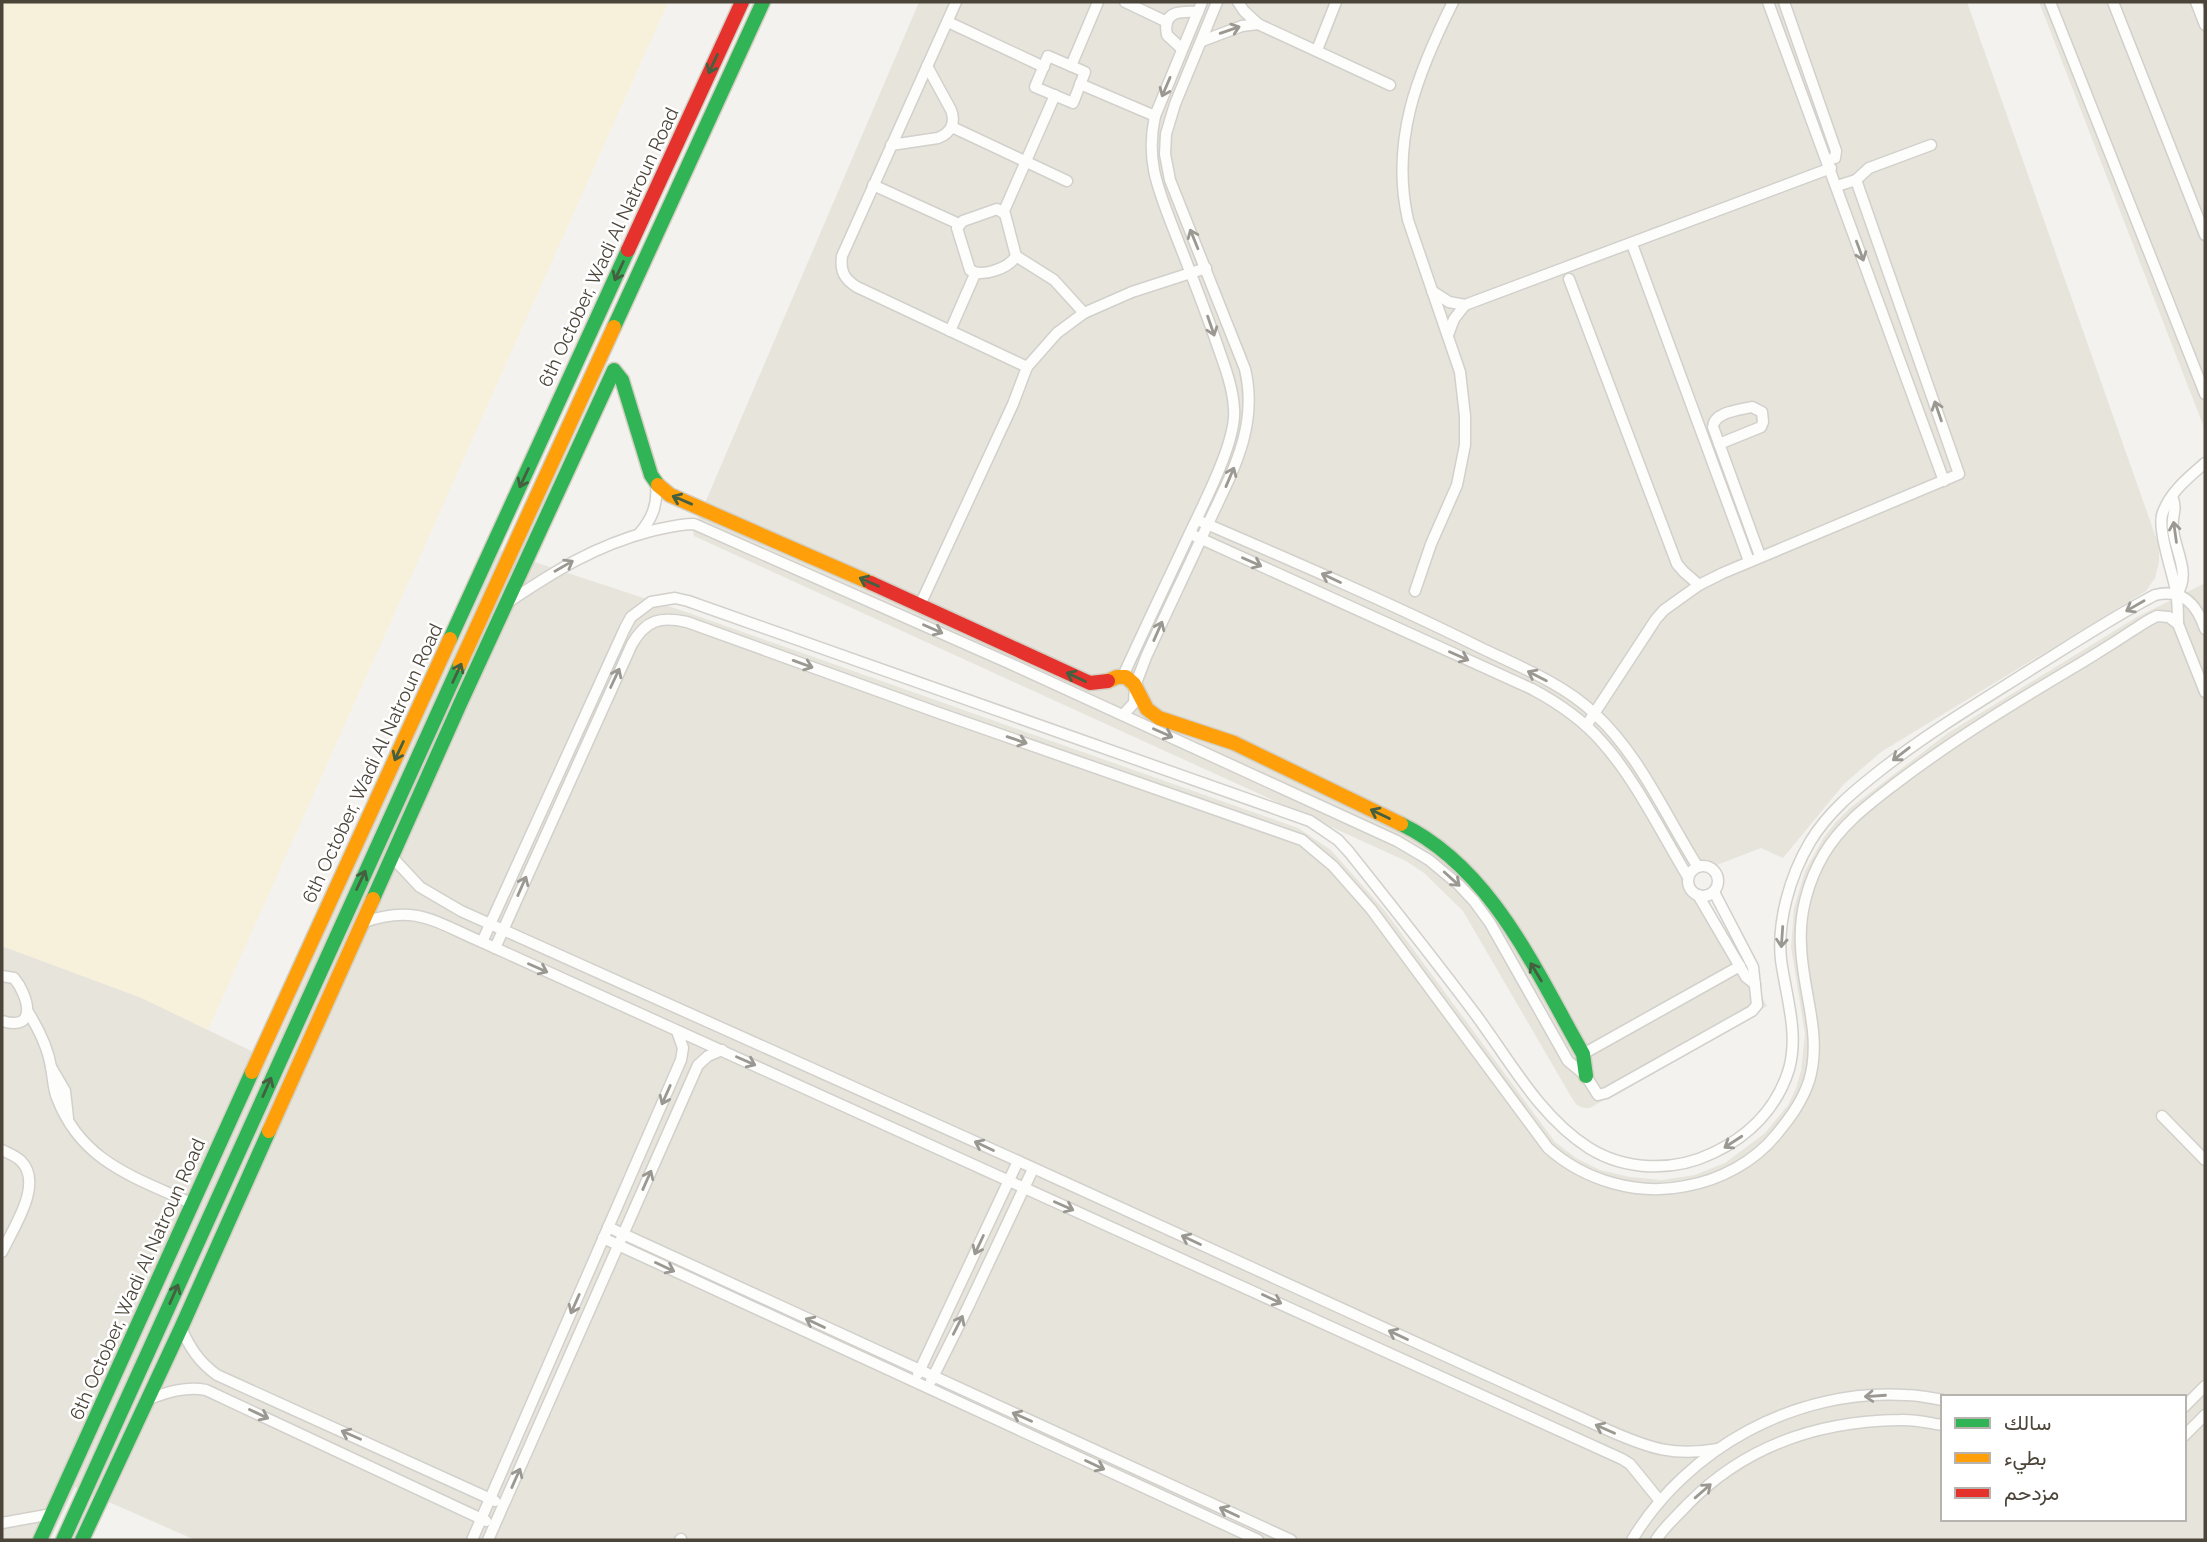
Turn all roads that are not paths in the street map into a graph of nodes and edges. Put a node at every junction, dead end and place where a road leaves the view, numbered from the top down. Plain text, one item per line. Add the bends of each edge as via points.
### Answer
1 (742, 2) edge
2 (763, 2) edge
3 (956, 2) edge
4 (1098, 2) edge
5 (1125, 2) edge
6 (1217, 2) edge
7 (1238, 2) edge
8 (1336, 2) edge
9 (1453, 2) edge
10 (1768, 2) edge
11 (1784, 2) edge
12 (2050, 2) edge
13 (2113, 2) edge
14 (2196, 2) edge
15 (1200, 7) edge
16 (948, 22) junction
17 (1167, 22) junction
18 (1258, 24) junction
19 (2205, 25) edge
20 (1202, 41) junction
21 (1182, 49) junction
22 (1317, 50) junction
23 (927, 66) junction
24 (1071, 66) junction
25 (1044, 67) junction
26 (1080, 85) junction
27 (1390, 85) dead end
28 (1055, 96) junction
29 (1155, 116) junction
30 (952, 127) junction
31 (891, 145) junction
32 (1931, 145) dead end
33 (1025, 162) junction
34 (1829, 164) junction
35 (1856, 180) junction
36 (1067, 181) dead end
37 (873, 185) junction
38 (1837, 186) junction
39 (1004, 211) junction
40 (958, 224) junction
41 (2205, 235) edge
42 (1632, 244) junction
43 (1016, 257) junction
44 (1206, 268) junction
45 (1191, 273) junction
46 (975, 274) junction
47 (1569, 279) dead end
48 (1432, 291) junction
49 (1465, 305) junction
50 (1084, 313) junction
51 (950, 331) junction
52 (1448, 336) junction
53 (1027, 368) junction
54 (2205, 394) edge
55 (1719, 444) junction
56 (2205, 463) edge
57 (1944, 481) junction
58 (656, 484) junction
59 (718, 515) junction
60 (1197, 519) junction
61 (1208, 524) junction
62 (747, 528) junction
63 (711, 530) junction
64 (639, 534) junction
65 (1189, 534) junction
66 (1201, 539) junction
67 (740, 543) junction
68 (797, 550) junction
69 (1760, 556) junction
70 (817, 559) junction
71 (1749, 561) junction
72 (790, 566) junction
73 (810, 575) junction
74 (1699, 584) junction
75 (1415, 591) dead end
76 (2177, 594) junction
77 (507, 603) junction
78 (920, 605) junction
79 (1395, 607) junction
80 (1388, 623) junction
81 (2178, 624) junction
82 (2205, 629) edge
83 (1017, 650) junction
84 (1134, 652) junction
85 (1146, 657) junction
86 (1011, 664) junction
87 (1123, 677) junction
88 (1135, 686) junction
89 (2205, 692) edge
90 (1594, 712) junction
91 (1123, 715) junction
92 (1942, 724) junction
93 (1586, 726) junction
94 (1187, 736) junction
95 (1923, 737) junction
96 (1953, 741) junction
97 (1933, 755) junction
98 (1146, 764) junction
99 (1140, 782) junction
100 (393, 857) junction
101 (1698, 867) junction
102 (1688, 877) junction
103 (1714, 891) junction
104 (1698, 895) junction
105 (461, 911) junction
106 (364, 922) junction
107 (490, 925) junction
108 (453, 930) junction
109 (502, 930) junction
110 (482, 942) junction
111 (495, 948) junction
112 (1740, 965) junction
113 (3, 974) edge
114 (293, 981) junction
115 (1755, 984) junction
116 (311, 989) junction
117 (330, 998) junction
118 (1543, 998) junction
119 (28, 1012) junction
120 (3, 1022) edge
121 (677, 1031) junction
122 (722, 1051) junction
123 (1583, 1054) junction
124 (1586, 1076) junction
125 (2162, 1116) dead end
126 (2, 1150) edge
127 (2205, 1160) edge
128 (1018, 1161) junction
129 (1033, 1168) junction
130 (1009, 1181) junction
131 (1023, 1188) junction
132 (193, 1203) junction
133 (606, 1233) junction
134 (621, 1240) junction
135 (2, 1252) edge
136 (181, 1328) junction
137 (128, 1348) junction
138 (146, 1356) junction
139 (917, 1376) junction
140 (930, 1381) junction
141 (235, 1383) junction
142 (2205, 1386) edge
143 (149, 1399) junction
144 (227, 1399) junction
145 (1941, 1400) edge
146 (2186, 1405) edge
147 (2205, 1415) edge
148 (1941, 1425) edge
149 (2186, 1434) edge
150 (1637, 1443) junction
151 (382, 1449) junction
152 (1718, 1449) junction
153 (1630, 1464) junction
154 (374, 1468) junction
155 (490, 1498) junction
156 (1660, 1501) junction
157 (504, 1506) junction
158 (52, 1514) junction
159 (481, 1518) junction
160 (2, 1523) edge
161 (495, 1525) junction
162 (65, 1536) edge
163 (40, 1540) edge
164 (82, 1540) edge
165 (472, 1540) edge
166 (488, 1540) edge
167 (1258, 1540) edge
168 (1291, 1540) edge
169 (1632, 1540) edge
170 (1656, 1540) edge

1 -> 114 street, 6th October, Wadi Al Natroun Road
116 -> 2 street, 6th October, Wadi Al Natroun Road
3 - 16 street
4 - 24 street
5 - 17 street
6 - 20 street
7 - 18 street
8 - 22 street
9 - 48 street via 1418,77 1404,151 1404,202
10 - 34 street
11 - 34 street via 1836,151
12 - 54 street
13 - 41 street
14 - 19 street
15 - 17 street via 1179,11
15 - 21 street
16 - 23 street
16 - 25 street
17 - 21 street via 1167,35
20 -> 18 street
18 - 22 street
44 -> 20 street via 1170,180 1165,154 1170,121
21 -> 29 street
22 - 27 street
23 - 30 street via 951,110
23 - 31 street
24 - 25 street via 1048,57
24 - 26 street via 1085,72
25 - 28 street via 1035,87
26 - 28 street via 1073,103
26 - 29 street
28 - 33 street
29 - 45 street via 1150,145 1154,174
30 - 31 street via 942,137
30 - 33 street
31 - 37 street
32 - 35 street via 1866,169
33 - 36 street
33 - 39 street
34 - 38 street
34 - 42 street
35 - 38 street
57 -> 35 street via 1959,470
37 - 40 street
37 - 51 street via 842,256 843,275 857,287
38 -> 57 street
39 - 40 street via 997,209
39 - 43 street
40 - 46 street via 961,245
42 - 49 street
42 - 71 street
43 - 46 street via 1010,264
43 - 50 street via 1054,280
44 - 45 street
61 -> 44 street via 1246,433 1250,396 1240,353
45 - 50 street
45 -> 60 street via 1234,409 1229,442
46 - 51 street
47 - 74 street via 1677,564
48 - 49 street
48 - 52 street
49 - 52 street
50 - 53 street via 1057,333
51 - 53 street
52 - 75 street via 1463,387 1465,445 1453,497
53 - 78 street
55 - 55 street via 1712,423 1717,417 1752,407 1762,412 1761,427
55 - 69 street
56 - 76 street via 2172,496 2176,506 2173,530 2183,569
57 - 69 street
59 -> 58 street via 670,495
58 - 64 street via 656,506
58 - 77 street via 622,380 614,370
59 - 62 street
59 - 63 street
60 - 61 street
60 - 65 street
61 - 66 street
79 -> 61 street
62 - 67 street
62 - 68 street
63 - 64 street via 686,524
63 - 67 street
77 -> 64 street via 572,561
65 - 66 street
65 - 84 street
66 -> 80 street
85 -> 66 street
67 - 72 street
68 - 70 street
68 - 72 street
69 - 71 street
70 - 73 street
78 -> 70 street
71 - 74 street
72 - 73 street
73 -> 86 street
74 - 90 street via 1656,619
76 - 81 street
76 - 82 street via 2195,606
76 -> 92 street via 2148,598
77 - 100 street
78 - 83 street
79 - 80 street
90 -> 79 street via 1558,687
80 -> 93 street via 1532,689
81 - 89 street
81 - 96 street via 2163,616 2152,618
83 - 86 street
87 -> 83 street via 1095,685
84 - 85 street
84 - 87 street
85 - 88 street
86 - 91 street
87 - 88 street
88 - 91 street via 1134,703
88 - 94 street via 1149,712
90 - 93 street
90 - 101 street via 1633,760
91 -> 94 street
92 - 95 street
92 - 96 street
93 - 102 street via 1622,768
94 - 118 street via 1210,734 1234,743 1440,847 1487,892
95 - 97 street
95 -> 98 street via 1835,810 1809,844 1794,875 1785,908 1781,957 1793,1056 1776,1098 1758,1123 1721,1150 1691,1162 1651,1166 1596,1152 1558,1123 1338,840 1310,821
96 - 97 street
97 - 99 street via 1849,821 1812,878 1800,947 1814,1054 1796,1110 1771,1140 1729,1171 1697,1184 1665,1189 1597,1179 1548,1149 1371,909 1315,849 1294,836
98 - 99 street
98 - 107 street via 688,601 663,598 640,608 625,628
109 -> 99 street via 632,644 640,630 656,621 687,622
100 - 105 street via 420,887
100 - 106 street
101 - 102 street
101 - 103 street via 1714,871 1718,879
102 - 104 street via 1689,888
103 - 104 street
103 - 115 street via 1753,967
104 - 112 street
105 - 107 street
105 - 108 street
106 - 108 street via 412,914
106 - 117 street
107 - 109 street
107 - 110 street
108 - 110 street
109 - 111 street
128 -> 109 street
110 - 111 street
111 -> 121 street
112 - 115 street
112 - 123 street
113 - 119 street via 19,983
114 - 116 street
114 - 132 street, 6th October, Wadi Al Natroun Road
115 - 124 street via 1758,1002 1752,1011 1606,1093 1595,1093
116 - 117 street
138 -> 116 street, 6th October, Wadi Al Natroun Road
117 - 136 street
118 - 123 street
118 - 124 street via 1568,1061
119 - 120 street via 20,1021
119 - 132 street via 62,1082 68,1118 83,1144 99,1157
121 - 122 street
121 -> 133 street via 683,1048 681,1060
122 -> 130 street
134 -> 122 street via 698,1065
123 - 124 street
125 - 127 street
126 - 135 street via 22,1161 31,1182
128 - 129 street
128 - 130 street
129 - 131 street
150 -> 129 street
130 - 131 street
130 -> 139 street
140 -> 131 street
131 -> 153 street
132 - 137 street, 6th October, Wadi Al Natroun Road
133 - 134 street
133 -> 155 street
134 - 139 street
157 -> 134 street
136 - 141 street via 200,1361
136 - 143 street
137 - 138 street
137 - 158 street, 6th October, Wadi Al Natroun Road
138 - 162 street, 6th October, Wadi Al Natroun Road
139 - 140 street
140 -> 167 street
168 -> 140 street
141 - 144 street
151 -> 141 street
142 - 146 street
143 - 144 street via 192,1387
143 - 164 street
144 -> 154 street
145 -> 152 street via 1905,1394 1808,1406
147 - 149 street
170 -> 148 street via 1700,1492 1742,1460 1793,1436 1902,1419
150 - 152 street via 1680,1454
150 - 153 street
151 - 154 street
151 - 155 street
152 - 156 street
153 - 156 street
154 - 159 street
155 - 157 street
155 - 159 street
156 - 169 street
157 - 161 street
158 - 160 street
158 - 163 street, 6th October, Wadi Al Natroun Road
159 - 161 street
159 - 165 street
161 - 166 street
162 - 164 street

